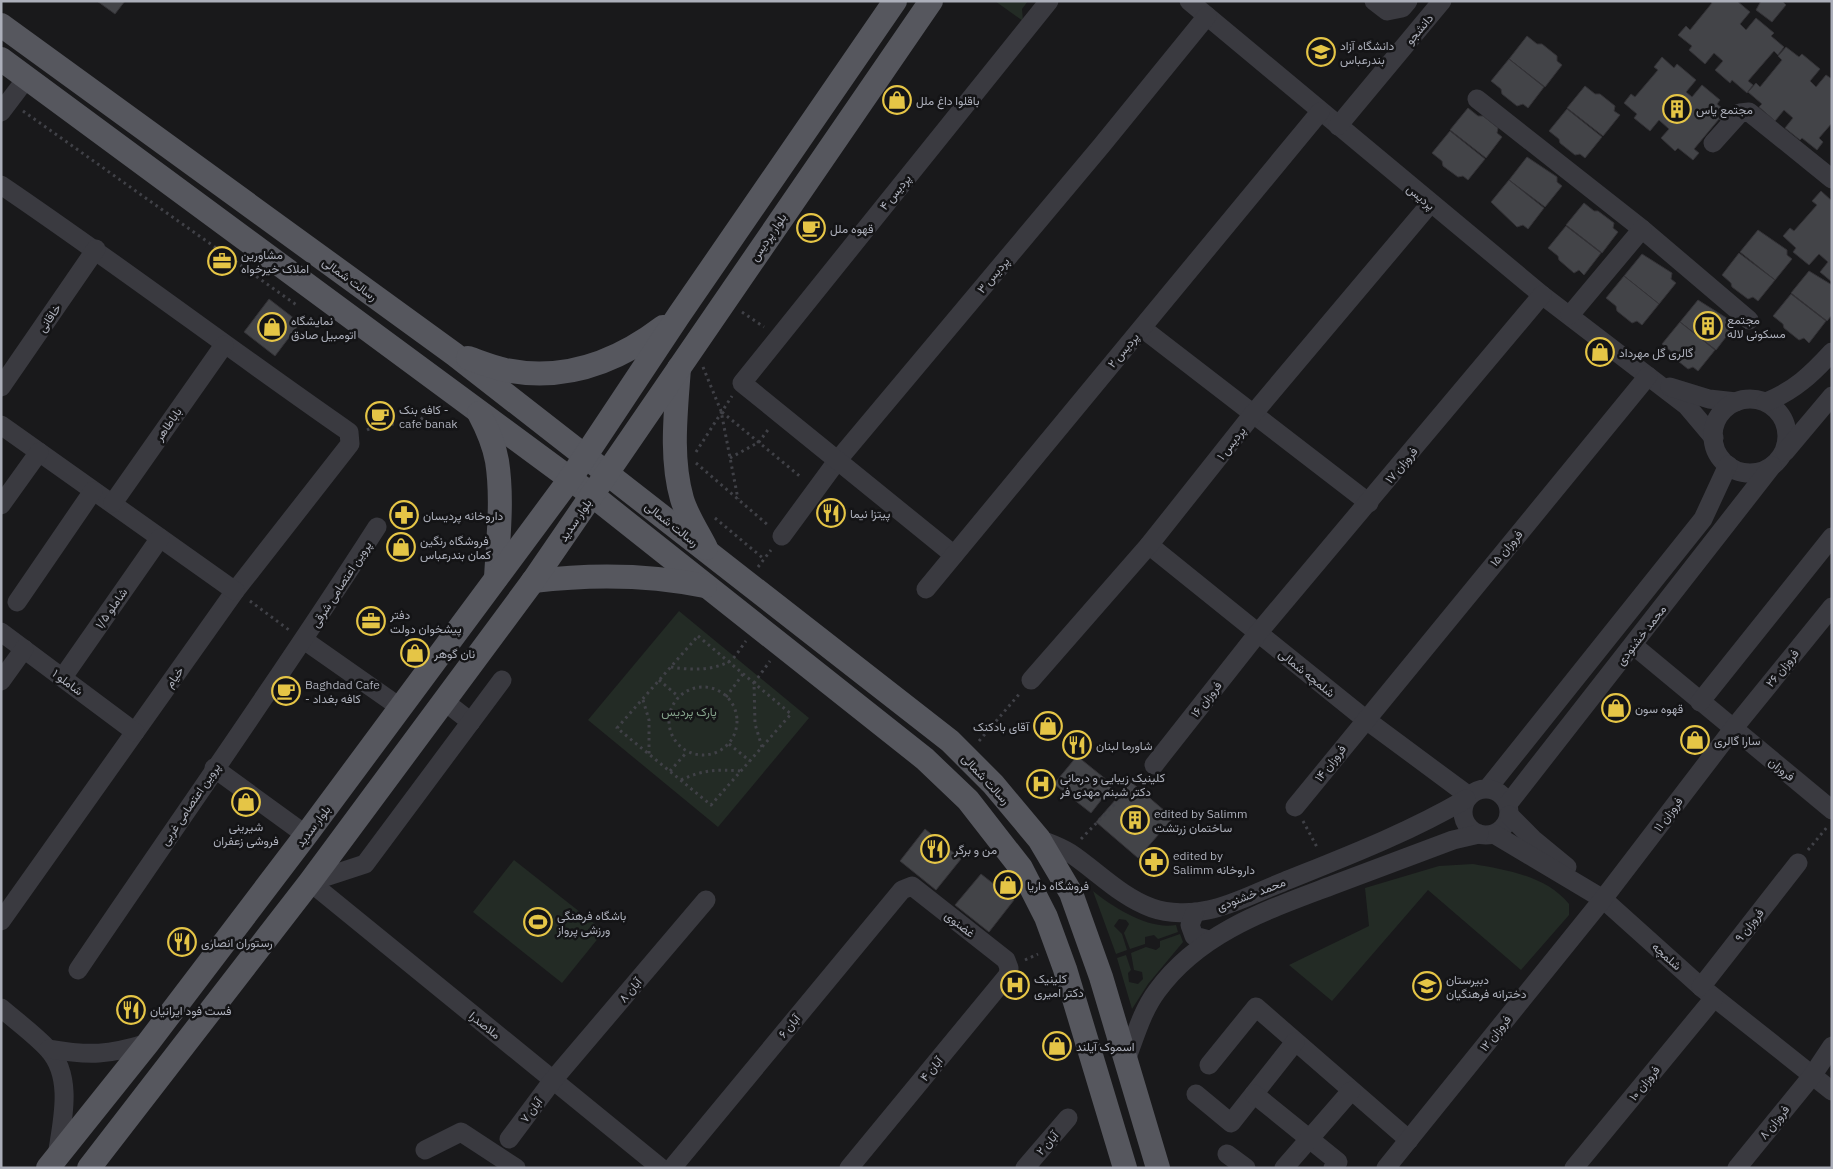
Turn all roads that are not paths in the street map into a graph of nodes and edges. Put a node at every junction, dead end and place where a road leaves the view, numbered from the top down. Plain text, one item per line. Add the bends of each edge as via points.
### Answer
1 (895, 1) edge
2 (931, 1) edge
3 (1049, 1) edge
4 (1189, 1) edge
5 (1374, 1) edge
6 (1408, 1) edge
7 (1442, 1) edge
8 (1206, 16) junction
9 (1, 25) edge
10 (1, 59) edge
11 (26, 78) junction
12 (1477, 99) dead end
13 (5, 107) edge
14 (1320, 112) junction
15 (1338, 126) junction
16 (1712, 143) dead end
17 (1832, 179) edge
18 (1, 185) edge
19 (1430, 204) junction
20 (1642, 229) junction
21 (96, 249) junction
22 (702, 282) junction
23 (1542, 296) junction
24 (726, 300) junction
25 (679, 315) junction
26 (1570, 315) junction
27 (1749, 320) dead end
28 (1142, 328) junction
29 (224, 345) junction
30 (1832, 352) edge
31 (454, 354) junction
32 (691, 366) junction
33 (1654, 380) junction
34 (1, 387) edge
35 (1832, 396) edge
36 (1736, 402) junction
37 (1766, 402) junction
38 (479, 412) junction
39 (1253, 414) junction
40 (537, 418) junction
41 (1, 425) edge
42 (1714, 438) junction
43 (519, 442) junction
44 (39, 452) junction
45 (586, 456) junction
46 (1777, 460) junction
47 (837, 461) junction
48 (1728, 465) junction
49 (606, 473) junction
50 (570, 479) junction
51 (93, 491) junction
52 (592, 494) junction
53 (1369, 503) junction
54 (113, 504) junction
55 (1, 505) edge
56 (669, 522) junction
57 (377, 527) dead end
58 (529, 534) junction
59 (782, 536) road end
60 (1832, 537) edge
61 (160, 538) junction
62 (652, 542) junction
63 (1149, 546) junction
64 (553, 552) junction
65 (708, 552) junction
66 (954, 555) junction
67 (496, 578) junction
68 (533, 581) junction
69 (709, 587) junction
70 (926, 589) dead end
71 (235, 591) junction
72 (17, 602) dead end
73 (1832, 607) edge
74 (1, 632) edge
75 (1258, 633) junction
76 (304, 640) junction
77 (1633, 645) junction
78 (24, 650) junction
79 (63, 678) junction
80 (502, 680) dead end
81 (1031, 680) road end
82 (1, 681) edge
83 (444, 701) junction
84 (1700, 702) junction
85 (401, 708) junction
86 (1364, 719) junction
87 (471, 722) junction
88 (1733, 729) junction
89 (135, 732) junction
90 (1154, 765) road end
91 (214, 768) junction
92 (1488, 788) junction
93 (1468, 798) junction
94 (1295, 807) road end
95 (1509, 810) junction
96 (1832, 810) edge
97 (1487, 834) junction
98 (306, 835) junction
99 (1039, 839) junction
100 (1798, 863) road end
101 (310, 882) junction
102 (907, 886) joint
103 (1603, 899) junction
104 (706, 900) dead end
105 (1195, 912) junction
106 (1, 921) edge
107 (1209, 940) junction
108 (1009, 968) joint
109 (78, 970) dead end
110 (1707, 992) junction
111 (1, 1008) edge
112 (148, 1042) junction
113 (1295, 1042) junction
114 (1832, 1046) edge
115 (49, 1049) junction
116 (1126, 1060) junction
117 (1209, 1065) dead end
118 (1812, 1076) junction
119 (553, 1080) junction
120 (1351, 1090) junction
121 (1832, 1092) edge
122 (1196, 1094) dead end
123 (1254, 1094) junction
124 (1068, 1118) dead end
125 (1310, 1138) junction
126 (509, 1139) dead end
127 (1408, 1140) junction
128 (425, 1150) dead end
129 (1227, 1154) dead end
130 (53, 1162) edge
131 (89, 1168) edge
132 (516, 1168) edge
133 (661, 1168) edge
134 (672, 1168) edge
135 (849, 1168) edge
136 (1025, 1168) edge
137 (1125, 1168) edge
138 (1158, 1168) edge
139 (1246, 1168) edge
140 (1284, 1168) edge
141 (1333, 1168) edge
142 (1386, 1168) edge
143 (1574, 1168) edge
144 (1737, 1168) edge

1 - 22 main road
2 - 24 main road, بلوار پردیس
3 - 47 street, پردیس ۴ via 742,383
4 - 8 street, پردیس
5 - 6 street via 1388,11 1402,8
7 - 15 street, دانشجو
8 - 14 street, پردیس
8 - 47 street, پردیس ۳
9 - 31 main road, رسالت شمالی
10 - 11 main road
11 - 13 street
11 - 38 main road
12 - 20 street
14 - 15 street, پردیس
14 - 28 street, پردیس ۲
15 - 19 street, پردیس
16 - 17 street via 1740,113 1749,112
18 - 21 street
19 - 23 street, پردیس
19 - 39 street, پردیس ۱
20 - 26 street
20 - 27 street
21 - 29 street
21 - 34 street, خاقانی
22 - 24 main road
22 - 25 main road
23 - 26 street, پردیس
23 - 53 street, فروزان ۱۷
24 - 32 main road, بلوار پردیس
25 - 31 main road via 641,344 590,368 546,373 506,370
25 - 45 main road
26 - 33 street, پردیس
28 - 39 street
28 - 66 street, پردیس ۲
29 - 54 street, باباطاهر
29 - 71 street, خیام via 349,432 351,438 350,444
30 - 37 street via 1802,383
31 - 40 main road, رسالت شمالی
32 - 49 main road, بلوار پردیس
32 - 65 main road via 676,418 676,461 682,500
33 - 36 street via 1709,399
33 - 42 street, پردیس via 1688,406
33 - 86 street, فروزان ۱۵
35 - 46 street, محمد خشنودی
36 - 37 street via 1756,399
36 - 42 street via 1719,416
37 - 46 street via 1784,419 1787,431 1787,443
38 - 43 main road
38 - 67 main road via 497,460
39 - 53 street
39 - 63 street, پردیس ۱
40 - 43 main road
40 - 45 main road, رسالت شمالی
41 - 44 street
42 - 48 street via 1716,449
43 - 50 main road
44 - 51 street
44 - 55 street
45 - 49 main road, رسالت شمالی
45 - 50 main road, بلوار سدید
46 - 48 street via 1750,472
46 - 77 street, محمد خشنودی
47 - 59 street, پردیس ۳
47 - 66 street
48 - 92 street, محمد خشنودی via 1704,519
49 - 52 main road, بلوار سدید
49 - 56 main road, رسالت شمالی
50 - 52 main road
50 - 58 main road, بلوار سدید
51 - 54 street
51 - 72 street
52 - 62 main road
52 - 64 main road, بلوار سدید
53 - 75 street, فروزان ۱۷
54 - 61 street
56 - 62 main road
56 - 65 main road, رسالت شمالی
57 - 76 street, پروین اعتصامی شرقی
58 - 64 main road
58 - 67 main road, بلوار سدید
60 - 84 street
61 - 71 street
61 - 79 street, شاملو ۱/۵
62 - 69 main road
63 - 75 street, شلمچه شمالی
63 - 81 street, پردیس ۱
64 - 68 main road, بلوار سدید
65 - 99 main road, رسالت شمالی via 950,741 993,784
66 - 70 street, پردیس ۲
67 - 85 main road, بلوار سدید
68 - 69 main road via 598,575 678,580
68 - 83 main road, بلوار سدید
69 - 137 main road via 925,759 968,800 1021,868 1046,917
71 - 89 street, خیام
73 - 88 street, فروزان ۲۶
74 - 78 street, شاملو ۱
75 - 86 street, شلمچه شمالی
75 - 90 street, فروزان ۱۶
76 - 85 street
76 - 91 street, پروین اعتصامی غربی
77 - 84 street, فروزان
77 - 95 street, محمد خشنودی
78 - 79 street, شاملو ۱
78 - 82 street
79 - 89 street, شاملو ۱
80 - 87 street
83 - 87 street
83 - 101 main road, بلوار سدید
84 - 88 street, فروزان
85 - 98 main road, بلوار سدید
86 - 93 street, شلمچه شمالی
86 - 94 street, فروزان ۱۴
87 - 101 street via 365,864
88 - 96 street, فروزان
88 - 103 street, فروزان ۱۱
89 - 106 street, خیام
91 - 98 street
91 - 109 street, پروین اعتصامی غربی
92 - 93 street via 1476,790
92 - 95 street via 1499,792
93 - 97 street via 1463,808 1465,822 1471,830
93 - 105 street, محمد خشنودی via 1434,819 1327,865 1218,908
95 - 97 street via 1502,830
95 - 103 street via 1533,839
97 - 103 street, شلمچه
97 - 107 street, محمد خشنودی via 1453,840 1284,903 1233,925
98 - 112 main road, بلوار سدید
99 - 105 street, محمد خشنودی via 1068,852 1115,888 1140,902 1168,911
99 - 116 main road, رسالت شمالی via 1071,893
100 - 110 street, فروزان ۹
101 - 119 street, ملاصدرا
101 - 131 main road, بلوار سدید
102 - 108 street, غضنوی via 912,886 1006,960
102 - 134 street, آبان ۶
103 - 110 street, شلمچه
103 - 127 street, فروزان ۱۲
104 - 119 street, آبان ۸
105 - 107 street via 1190,925 1194,936
107 - 116 street, محمد خشنودی via 1157,991
108 - 135 street, آبان ۴ via 1008,976
110 - 118 street, شلمچه
110 - 143 street, فروزان ۱۰
111 - 115 street
112 - 115 street via 98,1055
112 - 130 main road, بلوار سدید
113 - 117 street via 1256,1007
113 - 120 street
113 - 123 street
114 - 118 street, فروزان ۸
115 - 130 street via 60,1069 64,1107
116 - 138 main road, رسالت شمالی
118 - 121 street, شلمچه
118 - 144 street, فروزان ۸
119 - 126 street, آبان ۷
119 - 133 street, ملاصدرا
120 - 125 street
120 - 127 street
122 - 123 street via 1231,1123
123 - 125 street
124 - 136 street, آبان ۲
125 - 140 street
125 - 141 street via 1338,1162
127 - 142 street, فروزان ۱۲
128 - 132 street via 461,1132
129 - 139 street

